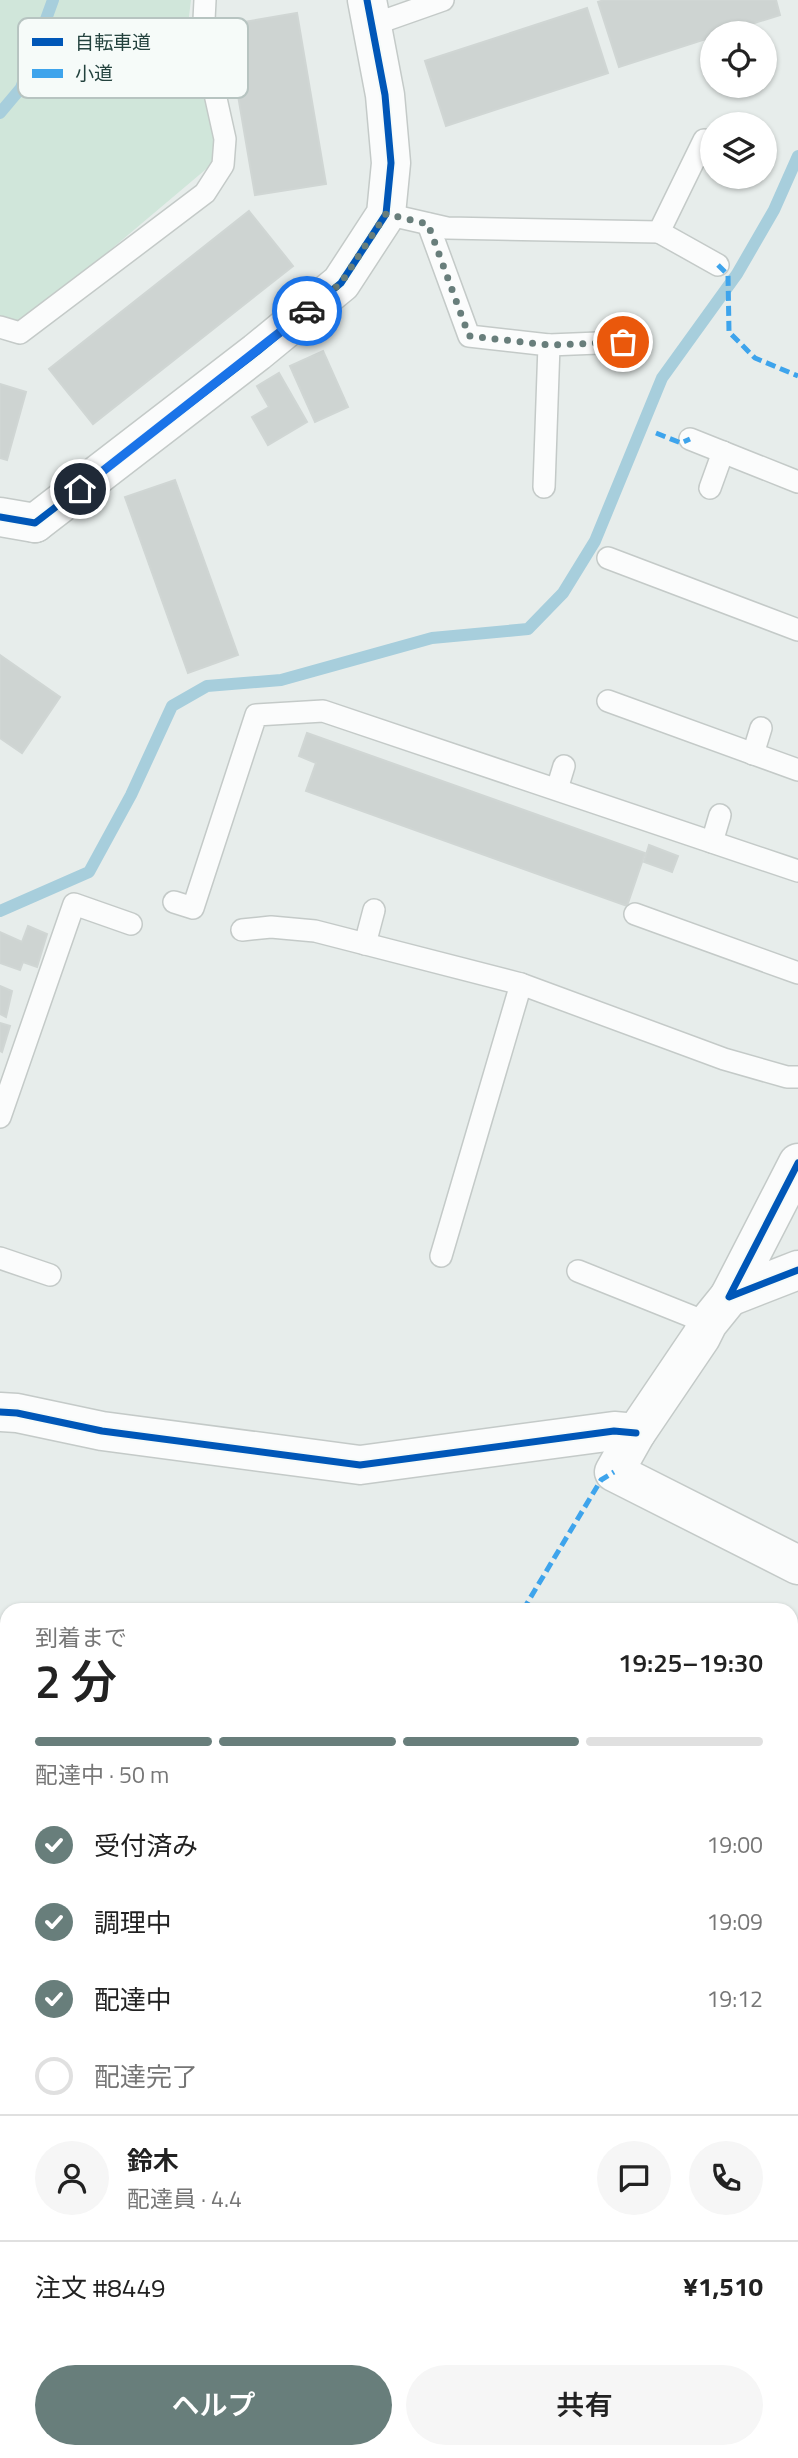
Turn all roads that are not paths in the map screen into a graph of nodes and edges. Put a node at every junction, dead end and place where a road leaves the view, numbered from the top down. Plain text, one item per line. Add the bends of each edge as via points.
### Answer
1 (205, 0) edge
2 (443, 0) edge
3 (369, 13) edge
4 (204, 18) edge
5 (216, 98) edge
6 (700, 148) edge
7 (386, 214) junction
8 (428, 224) junction
9 (659, 232) junction
10 (718, 265) dead end
11 (0, 327) edge
12 (623, 342) dead end
13 (549, 345) junction
14 (690, 439) dead end
15 (723, 452) junction
16 (798, 482) edge
17 (544, 487) dead end
18 (709, 488) dead end
19 (18, 520) edge
20 (608, 558) dead end
21 (798, 630) edge
22 (608, 701) dead end
23 (761, 728) dead end
24 (753, 754) junction
25 (565, 766) dead end
26 (798, 770) edge
27 (557, 789) junction
28 (720, 815) dead end
29 (712, 842) junction
30 (798, 871) edge
31 (174, 902) dead end
32 (374, 910) dead end
33 (635, 914) dead end
34 (131, 924) dead end
35 (242, 930) dead end
36 (365, 944) junction
37 (798, 973) edge
38 (520, 984) junction
39 (798, 1077) edge
40 (0, 1117) edge
41 (798, 1163) edge
42 (441, 1256) dead end
43 (0, 1258) edge
44 (798, 1270) edge
45 (578, 1271) dead end
46 (50, 1275) dead end
47 (718, 1310) junction
48 (0, 1412) edge
49 (636, 1433) junction
50 (798, 1565) edge

1 - 4 lane
2 - 3 lane
3 - 7 street via 385,95 391,163
5 - 11 lane via 225,139 223,166 205,192 20,333
6 - 9 lane
7 - 8 lane
7 - 19 street via 341,283 257,352
8 - 9 lane
8 - 13 lane via 469,336
9 - 10 lane
12 - 13 lane
13 - 17 lane
14 - 15 lane
15 - 16 lane
15 - 18 lane
20 - 21 lane
22 - 24 lane
23 - 24 lane
24 - 26 lane
25 - 27 lane
27 - 29 lane
27 - 31 lane via 323,712 256,715 193,908
28 - 29 lane
29 - 30 lane
32 - 36 lane
33 - 37 lane
34 - 40 lane via 74,904
35 - 36 lane via 315,931
36 - 38 lane
38 - 39 lane via 724,1059
38 - 42 lane
41 - 47 street
43 - 46 lane
44 - 47 street
45 - 47 lane
47 - 49 street
48 - 49 street via 102,1431 360,1465 614,1431
49 - 50 street via 614,1472

